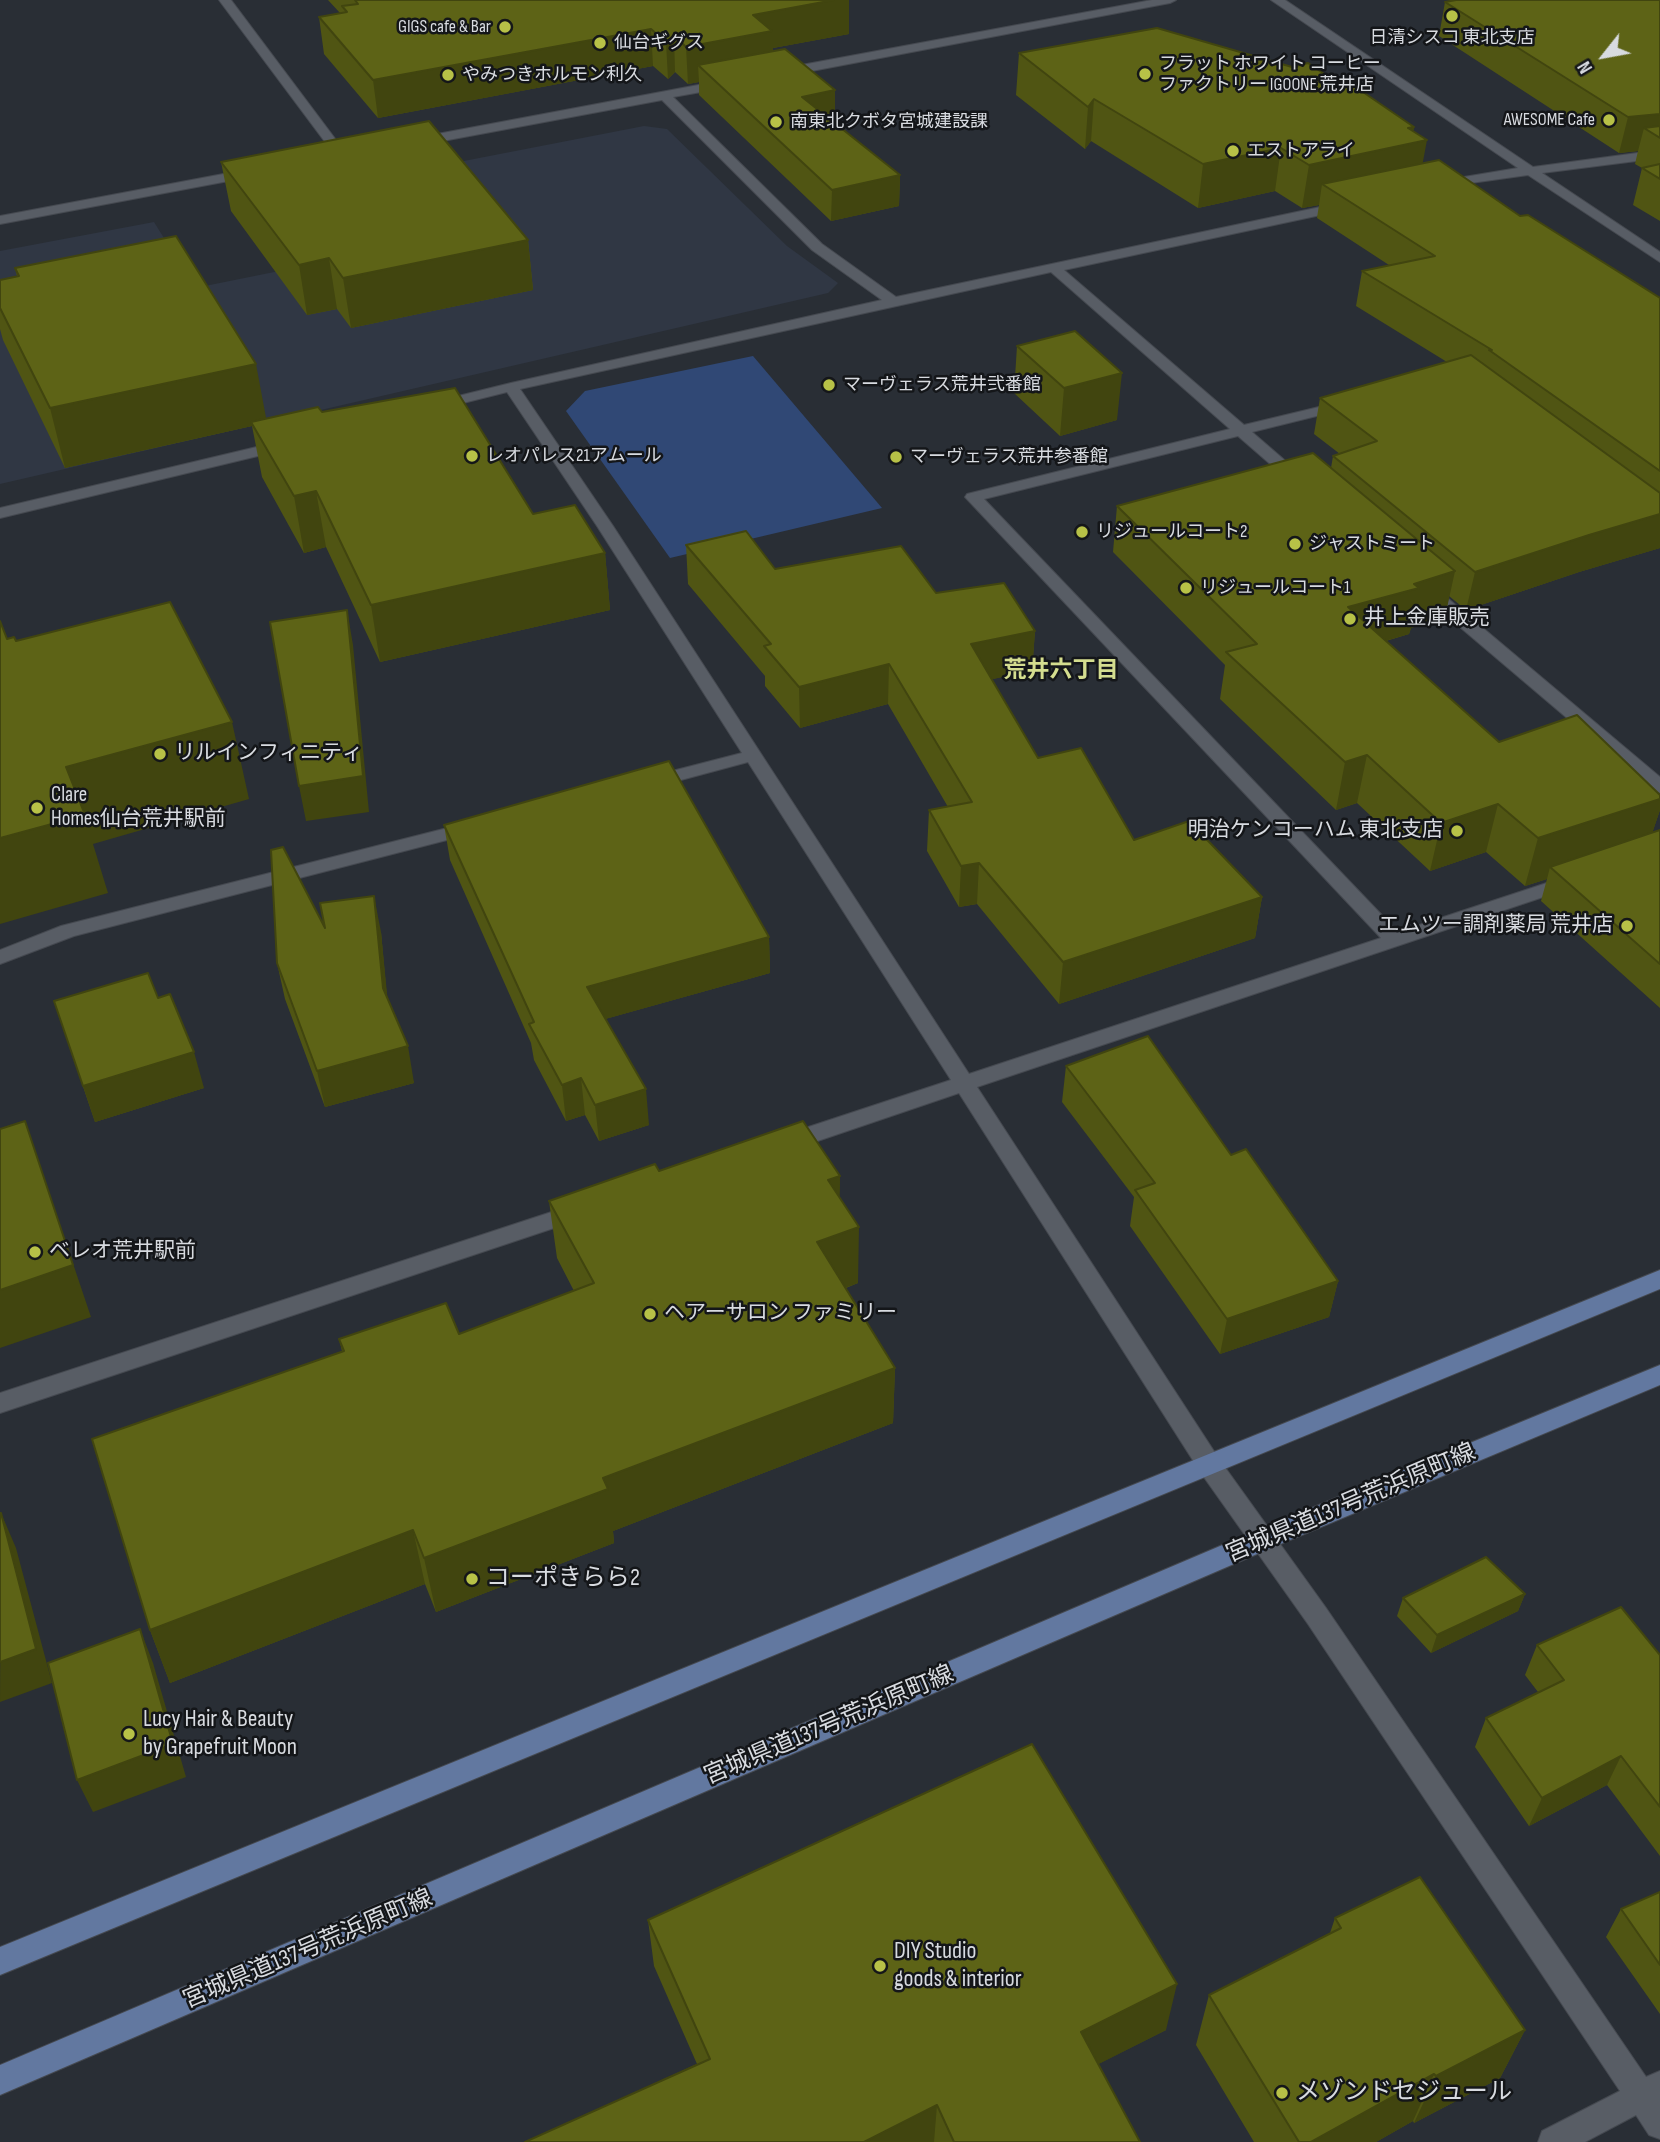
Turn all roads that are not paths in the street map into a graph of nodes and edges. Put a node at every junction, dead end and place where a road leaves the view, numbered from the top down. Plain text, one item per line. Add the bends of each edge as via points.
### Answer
1 (225, 0) edge
2 (1170, 0) edge
3 (1278, 0) edge
4 (769, 75) edge
5 (734, 82) edge
6 (664, 95) junction
7 (401, 144) edge
8 (1660, 154) edge
9 (340, 156) edge
10 (261, 171) edge
11 (1531, 171) junction
12 (1420, 190) edge
13 (1352, 204) edge
14 (0, 220) edge
15 (1660, 258) edge
16 (1053, 267) junction
17 (893, 302) junction
18 (511, 387) junction
19 (1355, 402) edge
20 (420, 410) edge
21 (1240, 431) junction
22 (304, 440) edge
23 (1313, 493) edge
24 (0, 513) edge
25 (1418, 582) edge
26 (751, 756) junction
27 (630, 787) edge
28 (1660, 788) edge
29 (483, 825) edge
30 (1584, 877) edge
31 (1395, 941) junction
32 (0, 957) edge
33 (963, 1084) junction
34 (765, 1150) edge
35 (594, 1207) edge
36 (1660, 1279) edge
37 (1660, 1375) edge
38 (0, 1403) edge
39 (1210, 1465) junction
40 (1262, 1540) junction
41 (0, 1961) edge
42 (0, 2080) edge
43 (1650, 2091) edge
44 (1660, 2124) edge
45 (1553, 2142) edge

1 - 9 street
2 - 4 street
3 - 11 street
5 - 6 street
6 - 7 street
6 - 17 street via 817,247
8 - 11 street
10 - 14 street
11 - 12 street
11 - 15 street
13 - 16 street
16 - 17 street
16 - 21 street
17 - 18 street
18 - 20 street
18 - 26 street
19 - 21 street
21 - 23 street
21 - 31 street via 973,497
22 - 24 street
25 - 28 street
26 - 27 street
26 - 33 street
29 - 32 street via 68,931
30 - 31 street
31 - 33 street
33 - 34 street
33 - 39 street
35 - 38 street
36 - 39 main road
37 - 40 main road, 宮城県道137号荒浜原町線
39 - 40 street
39 - 41 main road
40 - 42 main road, 宮城県道137号荒浜原町線
40 - 43 street
43 - 44 street
43 - 45 street

